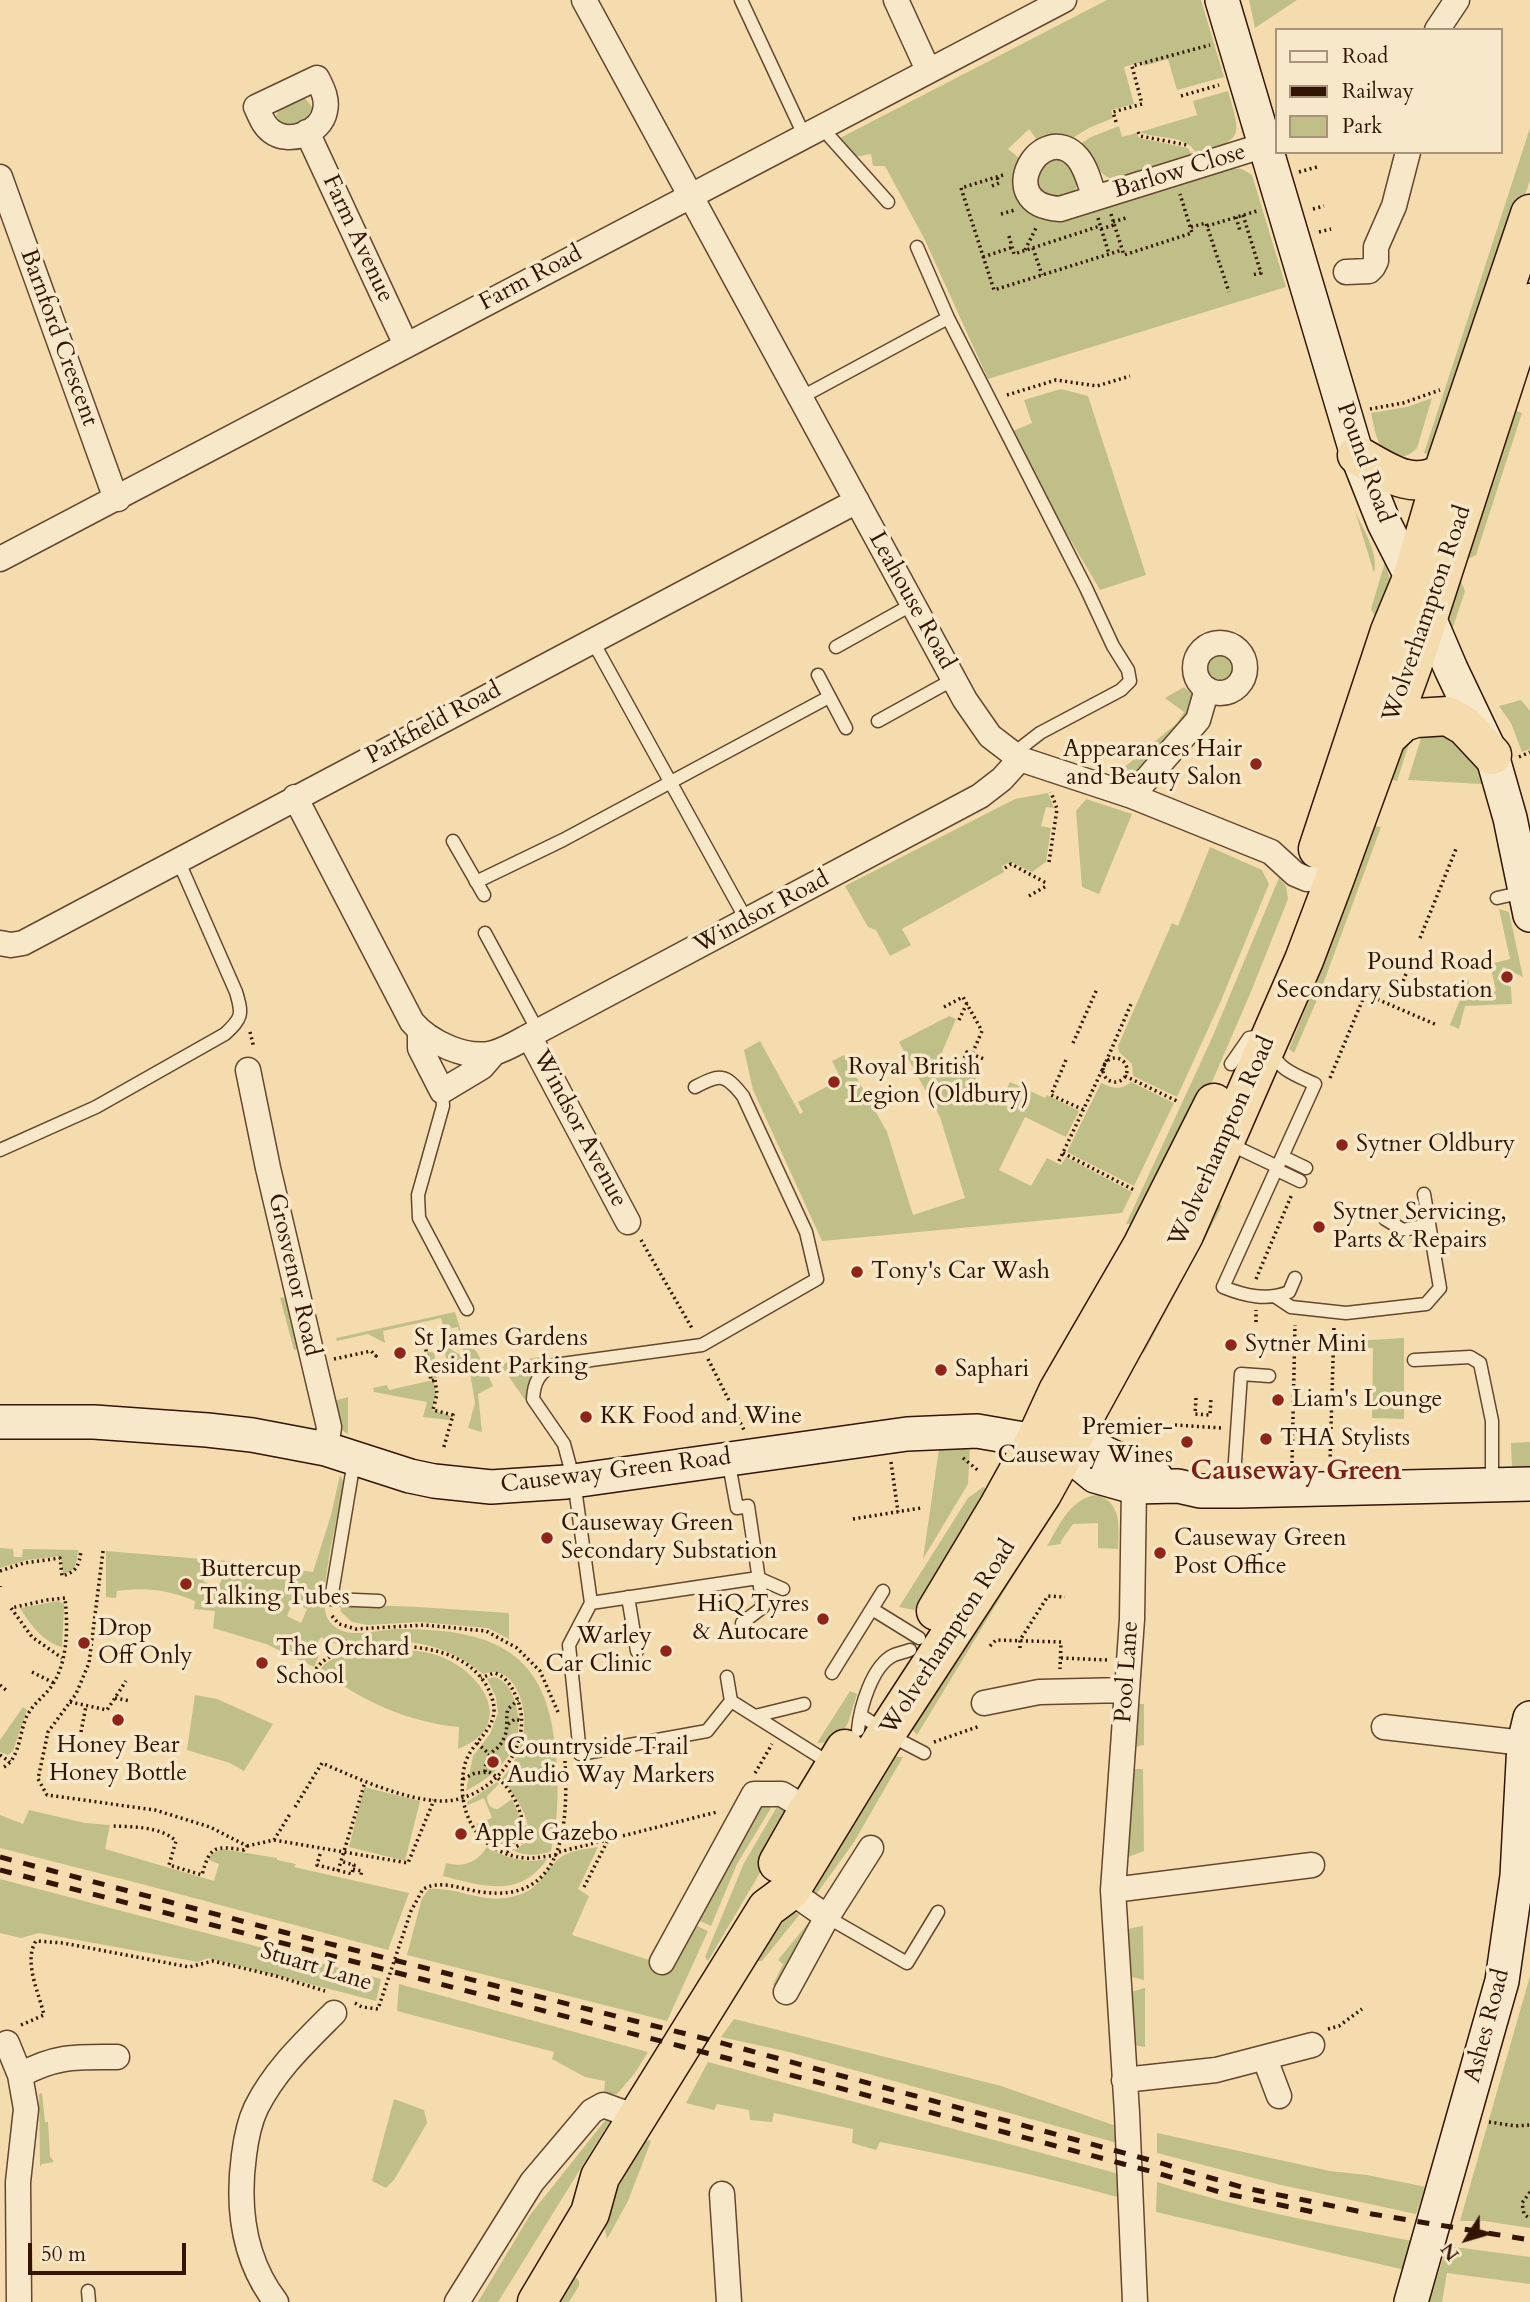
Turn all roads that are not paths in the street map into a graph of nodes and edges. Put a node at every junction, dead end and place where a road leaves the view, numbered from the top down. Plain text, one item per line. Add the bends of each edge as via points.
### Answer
1 (584, 0) edge
2 (741, 0) edge
3 (896, 0) edge
4 (1064, 0) edge
5 (1222, 0) edge
6 (1458, 0) edge
7 (1438, 28) edge
8 (928, 70) junction
9 (1266, 125) edge
10 (814, 130) junction
11 (307, 132) dead end
12 (1407, 154) edge
13 (0, 177) edge
14 (690, 195) junction
15 (1095, 198) dead end
16 (888, 202) dead end
17 (1530, 214) edge
18 (917, 247) dead end
19 (1346, 272) dead end
20 (1530, 303) edge
21 (948, 318) junction
22 (406, 345) junction
23 (800, 398) junction
24 (1357, 455) junction
25 (1443, 472) junction
26 (118, 499) junction
27 (856, 501) junction
28 (0, 559) edge
29 (1412, 578) junction
30 (913, 604) junction
31 (1428, 613) junction
32 (592, 640) junction
33 (836, 647) dead end
34 (818, 675) dead end
35 (954, 679) junction
36 (1207, 689) dead end
37 (829, 697) junction
38 (878, 721) dead end
39 (846, 728) dead end
40 (1386, 738) junction
41 (1492, 755) junction
42 (1016, 756) junction
43 (670, 783) junction
44 (1132, 796) junction
45 (295, 797) junction
46 (1324, 834) junction
47 (453, 841) dead end
48 (1271, 852) junction
49 (178, 860) junction
50 (1321, 878) junction
51 (477, 882) junction
52 (484, 895) dead end
53 (1518, 902) edge
54 (747, 921) junction
55 (485, 933) dead end
56 (4, 949) edge
57 (420, 1031) junction
58 (533, 1034) junction
59 (1270, 1039) junction
60 (494, 1053) junction
61 (248, 1070) dead end
62 (1237, 1082) junction
63 (695, 1087) dead end
64 (442, 1091) junction
65 (1238, 1148) junction
66 (0, 1150) edge
67 (1279, 1165) junction
68 (1306, 1168) dead end
69 (1299, 1180) road end
70 (1205, 1186) junction
71 (1424, 1194) dead end
72 (1385, 1219) dead end
73 (628, 1222) dead end
74 (1429, 1225) junction
75 (1295, 1278) dead end
76 (1276, 1297) junction
77 (467, 1309) dead end
78 (1414, 1360) dead end
79 (1269, 1376) dead end
80 (0, 1422) edge
81 (565, 1427) dead end
82 (564, 1444) junction
83 (1050, 1446) junction
84 (341, 1453) junction
85 (728, 1458) junction
86 (1117, 1459) junction
87 (574, 1481) junction
88 (1492, 1485) junction
89 (1530, 1485) edge
90 (1178, 1486) junction
91 (1133, 1488) junction
92 (1233, 1491) junction
93 (758, 1578) junction
94 (783, 1589) dead end
95 (883, 1591) dead end
96 (628, 1597) junction
97 (379, 1601) dead end
98 (591, 1603) junction
99 (872, 1609) junction
100 (742, 1623) dead end
101 (649, 1635) dead end
102 (635, 1637) junction
103 (914, 1644) junction
104 (637, 1651) dead end
105 (832, 1673) dead end
106 (727, 1676) dead end
107 (1126, 1689) junction
108 (731, 1701) junction
109 (984, 1703) dead end
110 (804, 1704) dead end
111 (755, 1716) junction
112 (870, 1727) junction
113 (1384, 1727) dead end
114 (1527, 1731) edge
115 (924, 1753) dead end
116 (835, 1767) junction
117 (807, 1810) junction
118 (871, 1848) dead end
119 (1312, 1865) dead end
120 (1113, 1890) junction
121 (778, 1899) junction
122 (938, 1912) dead end
123 (827, 1917) junction
124 (662, 1962) dead end
125 (786, 1992) dead end
126 (338, 2003) road end
127 (10, 2036) road end
128 (1312, 2045) dead end
129 (117, 2057) dead end
130 (1265, 2059) junction
131 (20, 2075) junction
132 (1124, 2080) junction
133 (1279, 2096) dead end
134 (636, 2117) junction
135 (600, 2177) junction
136 (9, 2181) edge
137 (722, 2194) dead end
138 (19, 2302) edge
139 (276, 2302) edge
140 (457, 2302) edge
141 (508, 2302) edge
142 (537, 2302) edge
143 (729, 2302) edge
144 (1135, 2302) edge
145 (1411, 2302) edge

1 - 14 street
2 - 10 lane
3 - 8 street
4 - 8 street, Farm Road
5 - 9 main road, Pound Road
6 - 7 street
8 - 10 street, Farm Road
9 - 15 street, Barlow Close
9 - 24 main road, Pound Road
10 - 14 street, Farm Road
10 - 16 lane via 830,137
11 - 22 street, Farm Avenue
12 - 19 street via 1373,267
13 - 26 street, Barnford Crescent
14 - 22 street, Farm Road
14 - 23 street, Leahouse Road
17 - 25 highway, Wolverhampton Road
18 - 21 lane
20 - 31 highway, Wolverhampton Road
21 - 23 lane
21 - 42 lane via 1130,681 1040,733
22 - 26 street, Farm Road
23 - 27 street, Leahouse Road
24 - 25 highway via 1393,476 1417,481
24 - 29 main road, Pound Road
25 - 29 highway, Wolverhampton Road
26 - 28 street, Farm Road
27 - 30 street, Leahouse Road
27 - 32 street, Parkfield Road
29 - 31 main road, Pound Road
29 - 46 highway, Wolverhampton Road via 1390,631
30 - 33 lane
30 - 35 street, Leahouse Road
31 - 40 highway, Wolverhampton Road
31 - 41 main road, Pound Road
32 - 43 lane
32 - 45 street, Parkfield Road
34 - 37 lane
35 - 38 lane
35 - 42 street, Leahouse Road via 990,736
36 - 44 street via 1198,720
37 - 39 lane
37 - 43 lane
40 - 41 highway via 1403,722 1448,716 1465,726
40 - 50 highway, Wolverhampton Road
41 - 53 main road, Pound Road via 1510,818
42 - 44 street, Leahouse Road
42 - 54 street, Windsor Road via 1002,779 980,796
43 - 51 lane
43 - 54 lane
44 - 48 street, Leahouse Road
45 - 49 street, Parkfield Road
45 - 57 street
46 - 48 street, Leahouse Road via 1312,846
46 - 50 highway, Wolverhampton Road
47 - 51 lane
48 - 50 street, Leahouse Road via 1295,874
49 - 56 street, Parkfield Road
49 - 66 lane via 236,992 240,1019 225,1034 96,1107
50 - 59 highway, Wolverhampton Road
50 - 62 highway, Wolverhampton Road
51 - 52 lane
54 - 58 street, Windsor Road
55 - 58 lane
57 - 60 street via 458,1050
57 - 64 street via 420,1048
58 - 60 street, Windsor Road
58 - 73 street, Windsor Avenue
59 - 62 highway, Wolverhampton Road
59 - 67 lane via 1274,1059 1315,1084
60 - 64 street, Windsor Road via 482,1067
61 - 84 street, Grosvenor Road via 244,1104 329,1427
62 - 65 lane
62 - 70 highway, Wolverhampton Road
62 - 83 highway, Wolverhampton Road via 1206,1121 1142,1247 1058,1391
63 - 82 lane via 722,1077 743,1096 806,1232 817,1279 702,1345 544,1370 533,1399
64 - 77 lane via 443,1106 417,1207
65 - 67 lane
65 - 70 lane
67 - 68 lane
67 - 69 lane
67 - 76 lane via 1223,1287 1243,1295
70 - 83 highway, Wolverhampton Road via 1184,1235
71 - 74 lane
72 - 74 lane via 1403,1230
74 - 76 lane via 1440,1288 1426,1304 1346,1313 1291,1307
75 - 76 lane via 1289,1292
78 - 88 lane via 1470,1357 1480,1363 1492,1421
79 - 92 lane via 1241,1374
80 - 84 main road, Causeway Green Road via 207,1430
81 - 82 lane
82 - 87 lane
83 - 85 main road, Causeway Green Road via 977,1431 945,1431
83 - 86 main road, Causeway Green Road via 1092,1447
83 - 91 main road, Causeway Green Road via 1095,1476
83 - 103 highway, Wolverhampton Road via 999,1506
83 - 112 highway, Wolverhampton Road via 1042,1494
84 - 87 main road, Causeway Green Road via 444,1483 491,1487
84 - 97 lane via 331,1599
85 - 87 main road, Causeway Green Road
85 - 93 lane via 737,1508 748,1507
86 - 90 main road, Causeway Green Road
86 - 91 street, Pool Lane
87 - 98 lane
88 - 89 main road, Causeway Green Road
88 - 92 main road, Causeway Green Road
90 - 91 main road, Causeway Green Road
90 - 92 main road, Causeway Green Road
91 - 107 street, Pool Lane
93 - 94 lane
93 - 96 lane via 643,1591
93 - 100 lane via 763,1607
95 - 99 lane
96 - 98 lane
96 - 102 lane
98 - 108 lane via 569,1645 580,1754 707,1731
99 - 103 lane
99 - 105 lane
101 - 102 lane
102 - 104 lane
103 - 112 highway, Wolverhampton Road
106 - 108 lane
107 - 109 street via 1039,1692
107 - 120 street, Pool Lane
108 - 111 lane
110 - 111 lane
111 - 116 lane
112 - 115 lane
112 - 116 highway, Wolverhampton Road
112 - 121 highway, Wolverhampton Road
113 - 114 street, Ashes Road
114 - 145 main road, Ashes Road via 1517,1876 1502,1980
116 - 117 highway, Wolverhampton Road
117 - 121 highway, Wolverhampton Road via 771,1876
117 - 124 street via 782,1794 754,1794
118 - 123 street
119 - 120 street
120 - 132 street, Pool Lane
121 - 123 street
121 - 134 highway, Wolverhampton Road
122 - 123 lane via 907,1964
123 - 125 street
126 - 139 street via 287,2059 255,2110 247,2135 241,2209 262,2283
127 - 131 street
128 - 130 street
129 - 131 street via 55,2059
130 - 132 street via 1216,2070
130 - 133 street
131 - 136 street via 26,2109
132 - 144 street, Pool Lane
134 - 135 highway, Wolverhampton Road
134 - 140 street via 603,2105 592,2111 532,2182
135 - 141 highway, Wolverhampton Road via 570,2203
135 - 142 highway, Wolverhampton Road via 590,2213
136 - 138 street
137 - 143 street

